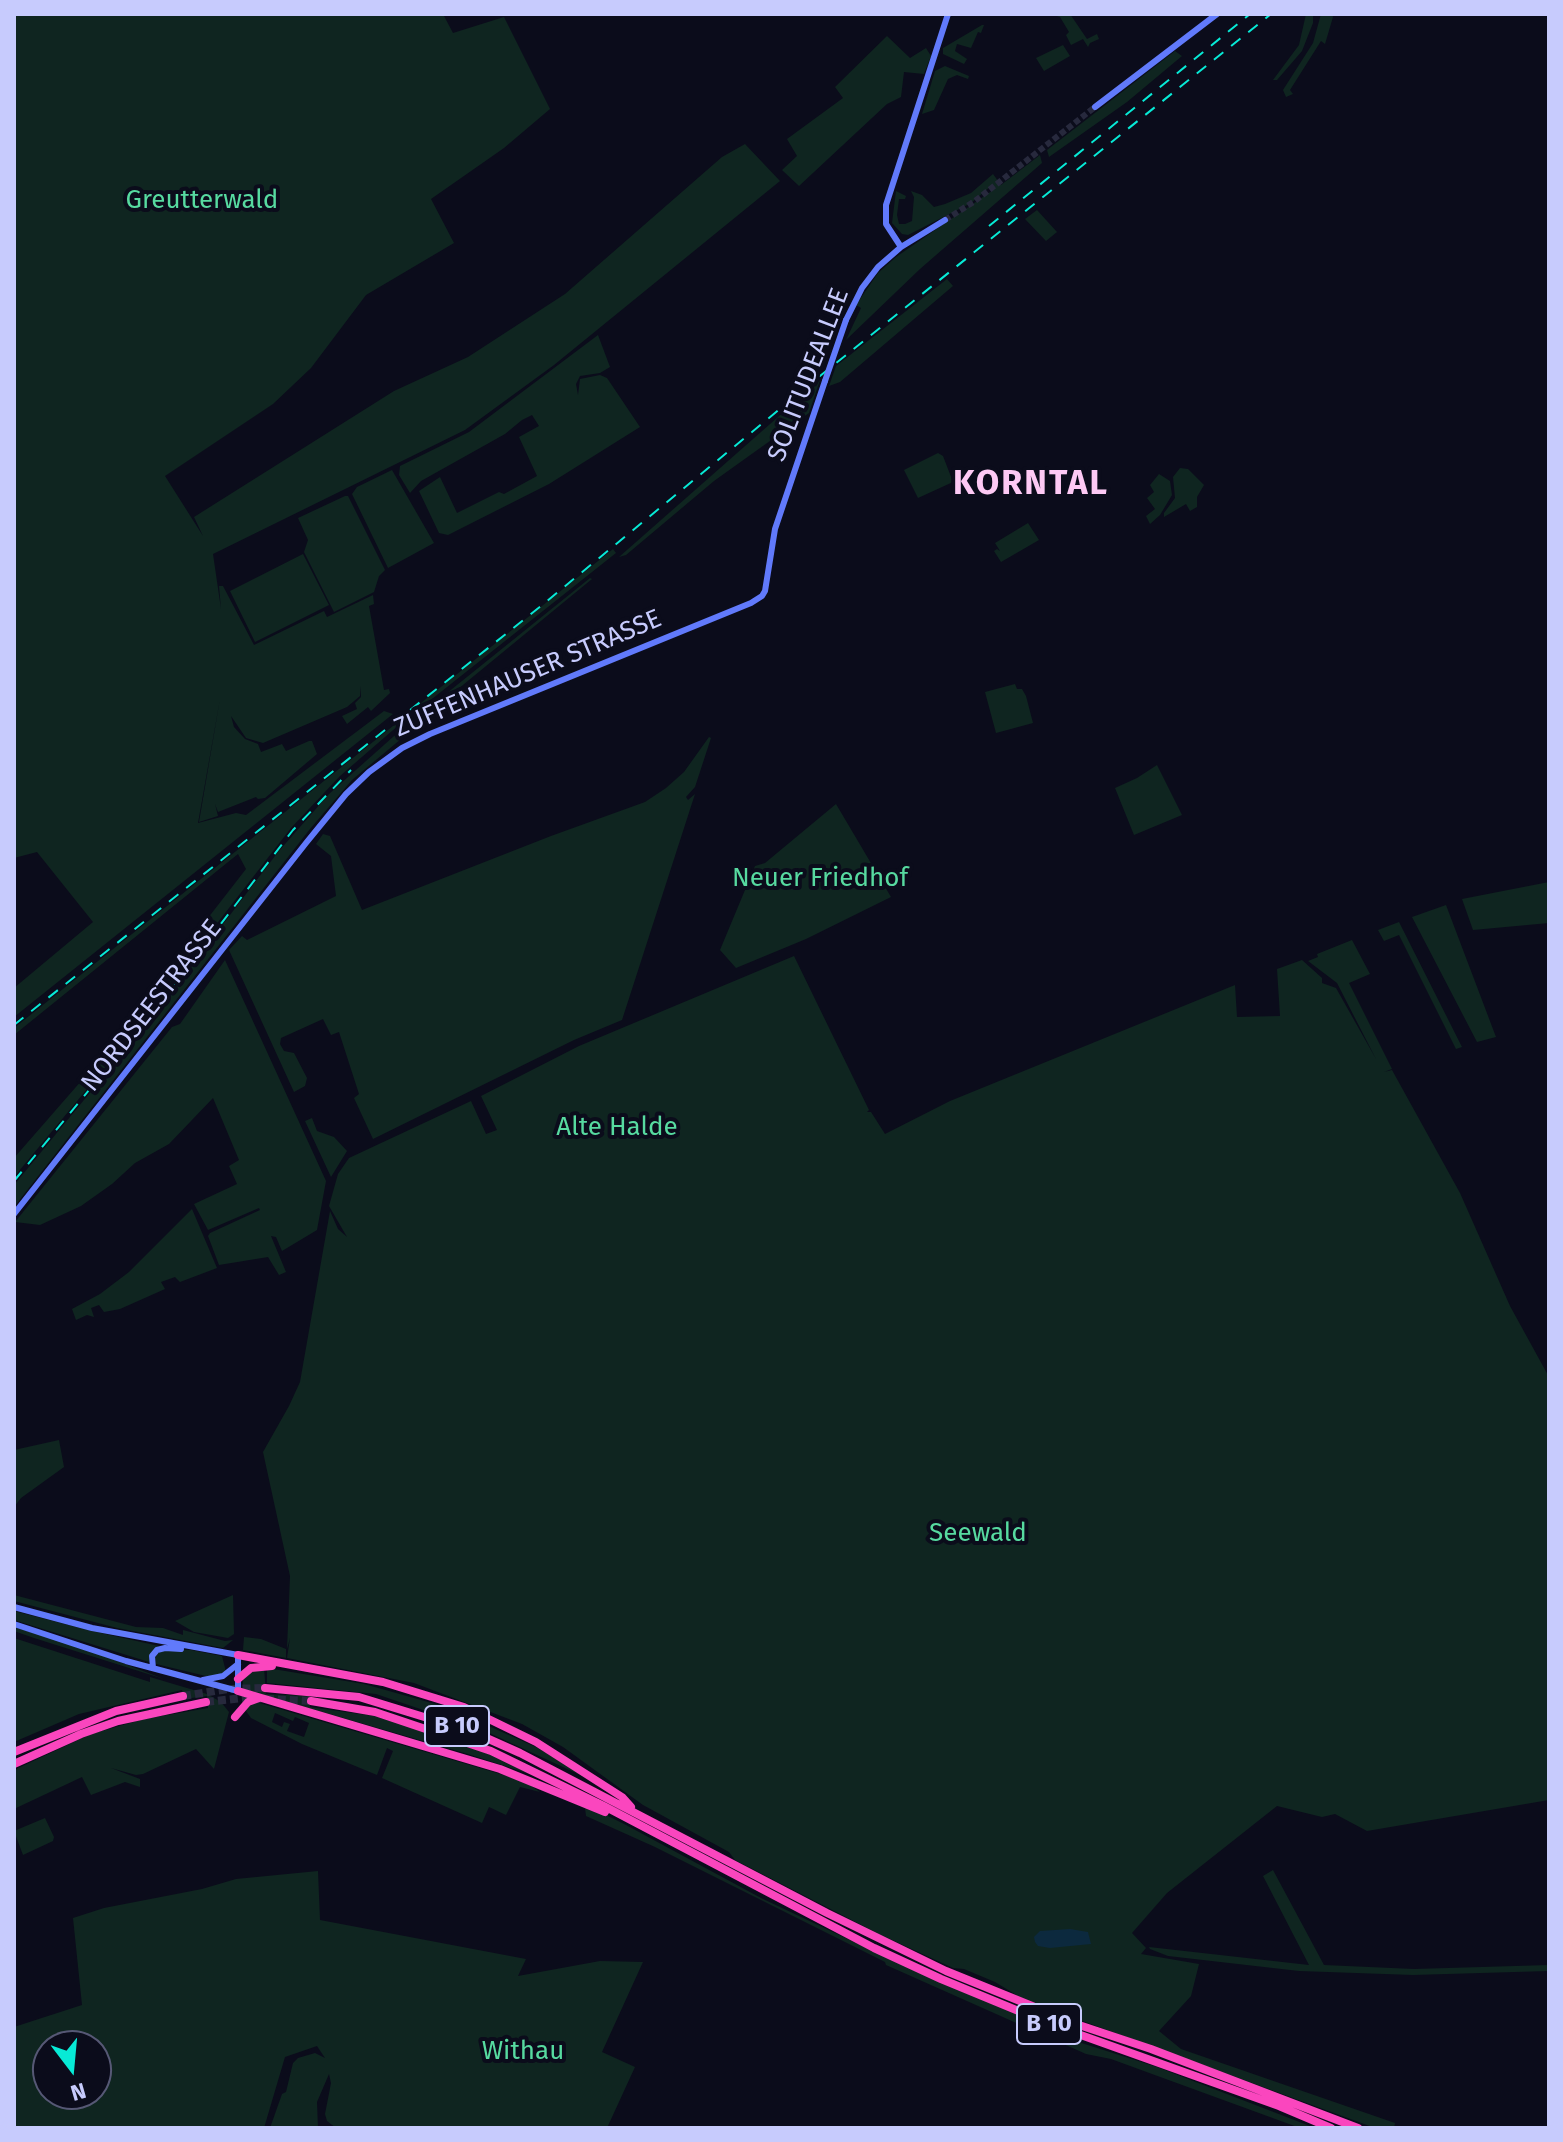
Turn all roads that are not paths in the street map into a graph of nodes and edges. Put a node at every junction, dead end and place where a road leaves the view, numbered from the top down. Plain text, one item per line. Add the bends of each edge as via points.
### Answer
1 (948, 14) edge
2 (1217, 14) edge
3 (1095, 107) tunnel mouth
4 (945, 220) tunnel mouth
5 (901, 247) junction
6 (766, 586) joint
7 (322, 824) joint
8 (14, 1214) edge
9 (14, 1607) edge
10 (14, 1624) edge
11 (197, 1648) junction
12 (238, 1660) junction
13 (288, 1664) junction
14 (153, 1668) junction
15 (238, 1679) junction
16 (195, 1680) junction
17 (265, 1688) tunnel mouth
18 (238, 1691) junction
19 (183, 1696) tunnel mouth
20 (261, 1698) junction
21 (311, 1701) tunnel mouth
22 (206, 1702) tunnel mouth
23 (235, 1717) dead end
24 (14, 1752) edge
25 (14, 1764) edge
26 (634, 1811) junction
27 (645, 1827) junction
28 (1331, 2128) edge
29 (1358, 2128) edge

1 - 5 main road via 884,212
2 - 3 main road
4 - 5 main road, SOLITUDEALLEE
5 - 6 main road, SOLITUDEALLEE, bridge via 866,282 846,320 775,529
6 - 7 main road, ZUFFENHAUSER STRASSE via 751,603 410,744 369,772
7 - 8 main road, NORDSEESTRASSE
9 - 11 main road
10 - 14 main road
11 - 12 main road
11 - 14 main road via 157,1650
12 - 13 highway, B 10
12 - 15 main road
12 - 16 main road via 223,1676
13 - 15 highway, B 10 via 255,1667
13 - 26 highway, B 10 via 408,1688 481,1714 564,1759 622,1797
14 - 16 main road
15 - 18 main road
16 - 18 main road
17 - 26 highway, B 10 via 359,1697 429,1716 520,1753
18 - 20 highway, B 10
19 - 24 highway via 116,1711
20 - 23 highway via 248,1702
20 - 27 highway, B 10 via 500,1769
21 - 27 highway, B 10 via 375,1712 477,1746
22 - 25 highway via 101,1727
26 - 29 highway, B 10 via 946,1971
27 - 28 highway, B 10 via 941,1979

